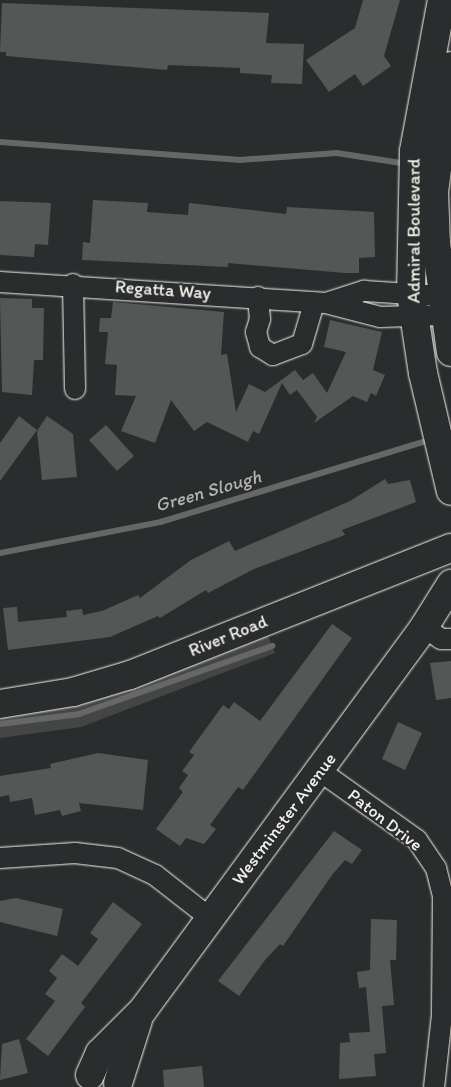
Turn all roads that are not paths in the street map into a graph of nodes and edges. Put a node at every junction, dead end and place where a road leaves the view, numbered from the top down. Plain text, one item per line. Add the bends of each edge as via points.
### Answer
1 (442, 0) edge
2 (451, 66) edge
3 (426, 152) junction
4 (423, 190) junction
5 (0, 282) edge
6 (73, 284) junction
7 (258, 297) junction
8 (320, 303) junction
9 (413, 305) junction
10 (443, 306) junction
11 (451, 352) edge
12 (75, 389) dead end
13 (451, 491) edge
14 (451, 548) edge
15 (451, 584) edge
16 (424, 628) junction
17 (451, 639) edge
18 (0, 704) edge
19 (320, 771) junction
20 (0, 858) edge
21 (210, 918) junction
22 (143, 1010) junction
23 (83, 1081) edge
24 (119, 1085) edge
25 (434, 1087) edge

1 - 3 street, Admiral Boulevard
2 - 3 street, Admiral Boulevard
3 - 4 street, Admiral Boulevard
4 - 9 street, Admiral Boulevard
4 - 10 street, Admiral Boulevard
5 - 6 street, Regatta Way
6 - 7 street, Regatta Way
6 - 12 street
7 - 8 street, Regatta Way
7 - 8 street via 260,319 256,332 260,348 273,355 302,344
8 - 9 street, Regatta Way via 364,291
9 - 10 street, Regatta Way
9 - 13 street, Admiral Boulevard via 423,373
10 - 11 street, Admiral Boulevard
14 - 18 street, River Road via 130,675 73,692
15 - 16 street, Westminster Avenue
16 - 17 street via 441,639
16 - 19 street, Westminster Avenue
19 - 21 street, Westminster Avenue
19 - 25 street, Paton Drive via 417,840 436,868 443,896 442,1005
20 - 21 street via 75,854 118,858 155,876
21 - 22 street, Westminster Avenue
22 - 23 street via 100,1053
22 - 24 street via 123,1057
23 - 24 street via 103,1074

